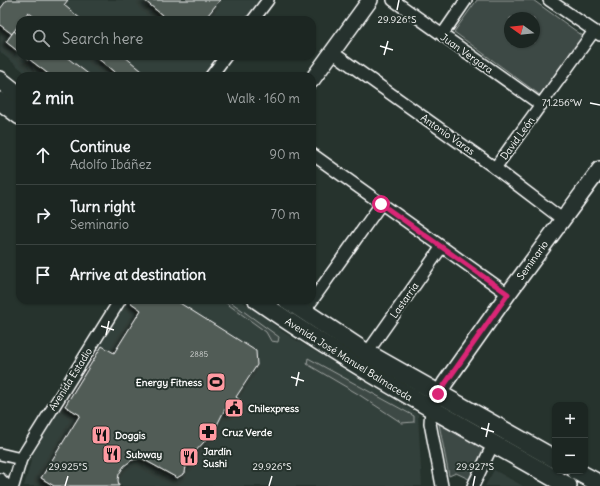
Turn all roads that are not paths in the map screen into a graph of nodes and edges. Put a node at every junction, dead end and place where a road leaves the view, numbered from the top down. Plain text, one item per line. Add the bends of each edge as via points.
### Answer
1 (268, 0) edge
2 (370, 0) edge
3 (393, 0) edge
4 (466, 0) edge
5 (549, 0) edge
6 (256, 16) edge
7 (597, 33) edge
8 (442, 35) junction
9 (332, 52) junction
10 (223, 60) edge
11 (214, 72) edge
12 (316, 74) edge
13 (0, 80) edge
14 (16, 93) edge
15 (0, 101) edge
16 (541, 105) junction
17 (16, 113) edge
18 (316, 159) edge
19 (495, 168) junction
20 (600, 169) edge
21 (381, 204) junction
22 (562, 219) junction
23 (441, 248) junction
24 (508, 294) junction
25 (316, 295) edge
26 (117, 304) edge
27 (263, 304) edge
28 (293, 304) edge
29 (310, 304) edge
30 (304, 312) junction
31 (367, 353) junction
32 (435, 401) junction
33 (493, 444) junction
34 (0, 454) edge
35 (21, 458) junction
36 (552, 458) edge
37 (582, 474) edge
38 (0, 479) edge
39 (600, 484) edge
40 (7, 486) edge
41 (13, 486) edge
42 (442, 486) edge
43 (473, 486) edge
44 (568, 486) edge

1 - 6 street
2 - 9 street
3 - 8 street, Juan Vergara
4 - 8 street
5 - 7 street
7 - 16 street, David León
8 - 16 street, Juan Vergara
9 - 12 street
9 - 19 street, Antonio Varas
10 - 11 street
13 - 14 main road
15 - 17 main road
16 - 19 street, David León
18 - 21 street
19 - 22 street, Antonio Varas
20 - 22 street, Seminario
21 - 23 street
21 - 25 street
22 - 24 street, Seminario
23 - 24 street
23 - 31 street, Lastarria
24 - 32 street, Seminario
26 - 35 street, Avenida Estadio
27 - 32 main road, Avenida José Manuel Balmaceda via 296,327
28 - 30 main road, Avenida José Manuel Balmaceda
29 - 30 street
30 - 31 main road, Avenida José Manuel Balmaceda
31 - 32 main road, Avenida José Manuel Balmaceda
32 - 33 main road, Avenida José Manuel Balmaceda
32 - 36 main road, Avenida José Manuel Balmaceda
32 - 42 street via 430,423
33 - 43 street
33 - 44 main road, Avenida José Manuel Balmaceda
34 - 35 street
35 - 41 street, Avenida Estadio
37 - 39 main road
38 - 40 street

